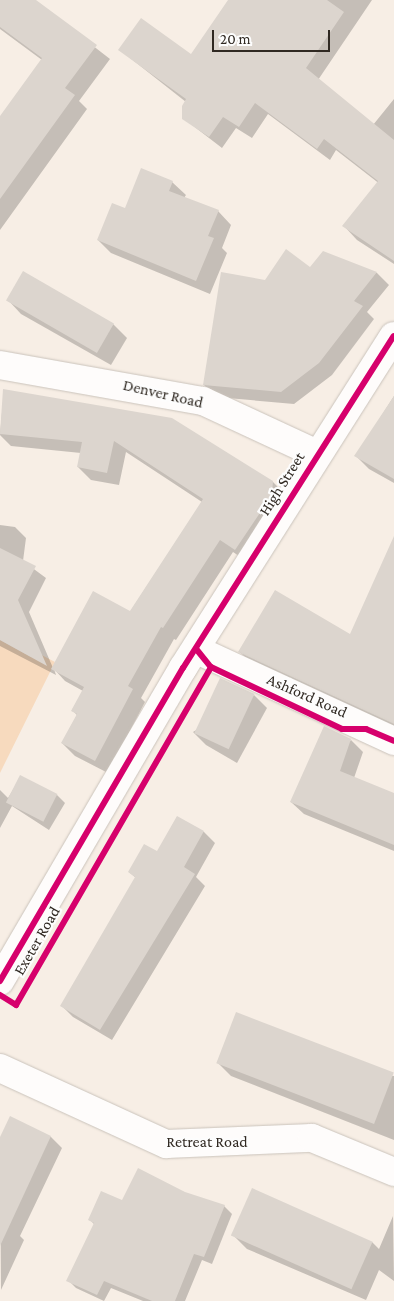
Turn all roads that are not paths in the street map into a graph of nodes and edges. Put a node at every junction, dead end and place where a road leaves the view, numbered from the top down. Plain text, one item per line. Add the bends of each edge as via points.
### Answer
1 (394, 336) edge
2 (0, 365) edge
3 (316, 454) junction
4 (197, 650) junction
5 (394, 741) edge
6 (0, 981) edge
7 (0, 1068) edge
8 (394, 1172) edge

1 - 3 street, High Street
2 - 3 street, Denver Road via 203,401
3 - 4 street, High Street
4 - 5 street, Ashford Road
4 - 6 street, Exeter Road
7 - 8 street, Retreat Road via 166,1144 312,1138

